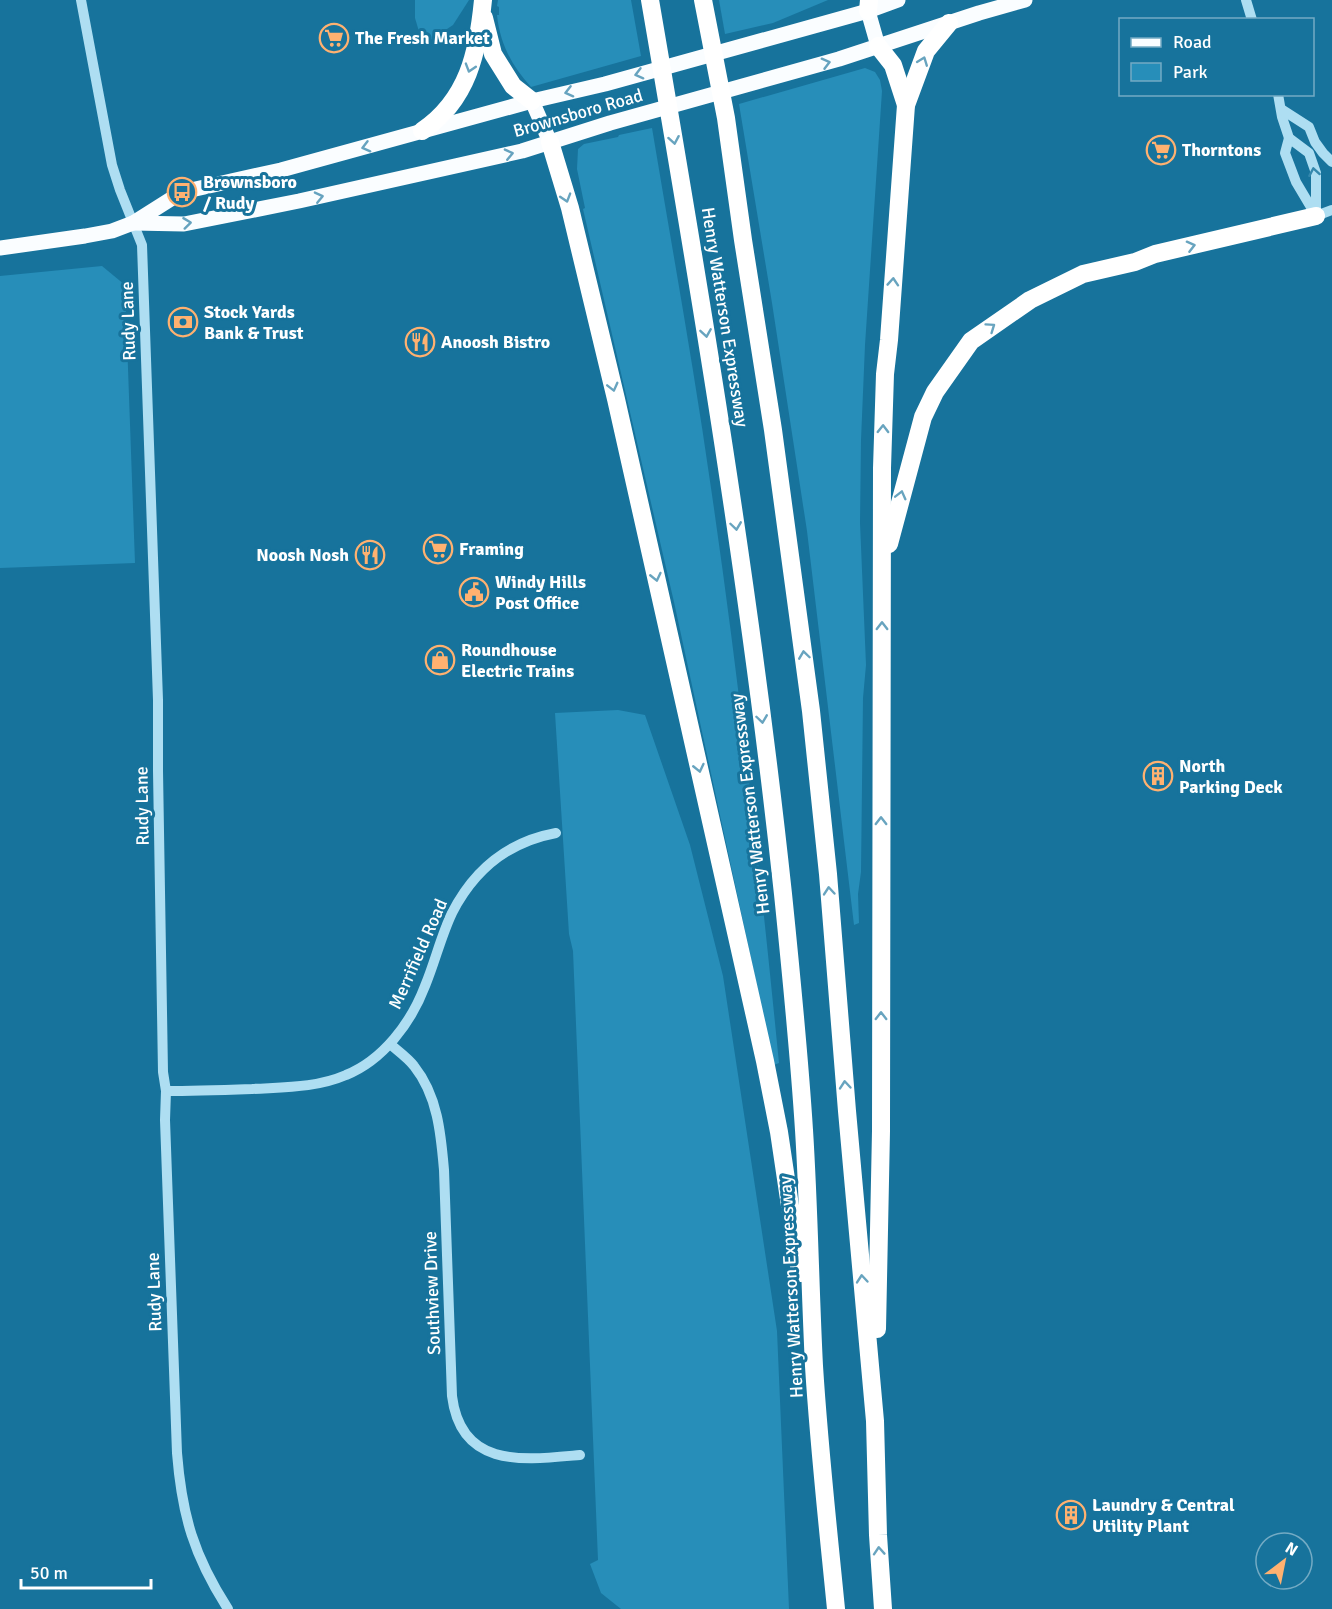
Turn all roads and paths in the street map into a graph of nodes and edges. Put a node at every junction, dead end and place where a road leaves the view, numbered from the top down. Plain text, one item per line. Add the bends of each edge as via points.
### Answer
1 (81, 0) edge
2 (650, 0) edge
3 (703, 0) edge
4 (898, 0) edge
5 (1025, 0) edge
6 (1246, 0) edge
7 (482, 5) edge
8 (869, 5) edge
9 (1251, 18) edge
10 (949, 23) junction
11 (878, 46) junction
12 (1278, 96) edge
13 (532, 101) junction
14 (906, 105) junction
15 (1281, 109) junction
16 (422, 131) junction
17 (1289, 138) junction
18 (550, 142) junction
19 (1332, 162) edge
20 (1324, 213) edge
21 (133, 223) junction
22 (0, 248) edge
23 (882, 572) junction
24 (556, 833) dead end
25 (390, 1044) junction
26 (166, 1091) junction
27 (814, 1367) junction
28 (875, 1421) junction
29 (580, 1455) dead end
30 (228, 1609) edge
31 (836, 1609) edge
32 (883, 1609) edge

1 - 21 street, Rudy Lane via 112,165
2 -> 27 highway, Henry Watterson Expressway via 734,507 784,897 804,1127
28 -> 3 highway, Henry Watterson Expressway via 811,711 726,118
4 - 8 main road, Brownsboro Road
5 - 10 main road, Brownsboro Road
6 - 9 street
7 - 13 highway via 493,54 513,86
7 -> 16 highway via 464,84 443,114
8 - 11 main road
8 -> 13 main road, Brownsboro Road via 767,39
10 - 11 main road, Brownsboro Road
14 -> 10 highway via 926,51
11 - 14 highway via 893,65
18 -> 11 main road, Brownsboro Road
12 - 15 street
13 - 16 main road, Brownsboro Road
13 - 18 main road
23 -> 14 highway via 885,374
15 - 17 street
15 - 19 street via 1310,127 1315,142
16 -> 21 main road, Brownsboro Road via 281,170 182,192
20 -> 17 street via 1309,153
17 - 20 street via 1285,153 1296,182
21 -> 18 main road, Brownsboro Road via 184,224
18 -> 27 highway via 616,399 765,1061 781,1141
23 -> 20 highway via 923,417 935,392 971,341 1030,300 1083,274
21 - 22 main road, Brownsboro Road via 112,231
21 - 26 street, Rudy Lane via 142,244 158,700 162,1048
28 -> 23 highway via 881,1131
24 - 25 street, Merrifield Road via 515,846 492,861 470,883 452,914 424,989
25 - 26 street, Merrifield Road via 357,1070 328,1082 302,1087
25 - 29 street, Southview Drive via 414,1066 428,1089 440,1133 452,1396 460,1426 480,1447 499,1456 517,1459
26 - 30 street, Rudy Lane via 179,1480 184,1513 196,1549
27 - 31 highway, Henry Watterson Expressway
32 -> 28 highway, Henry Watterson Expressway

